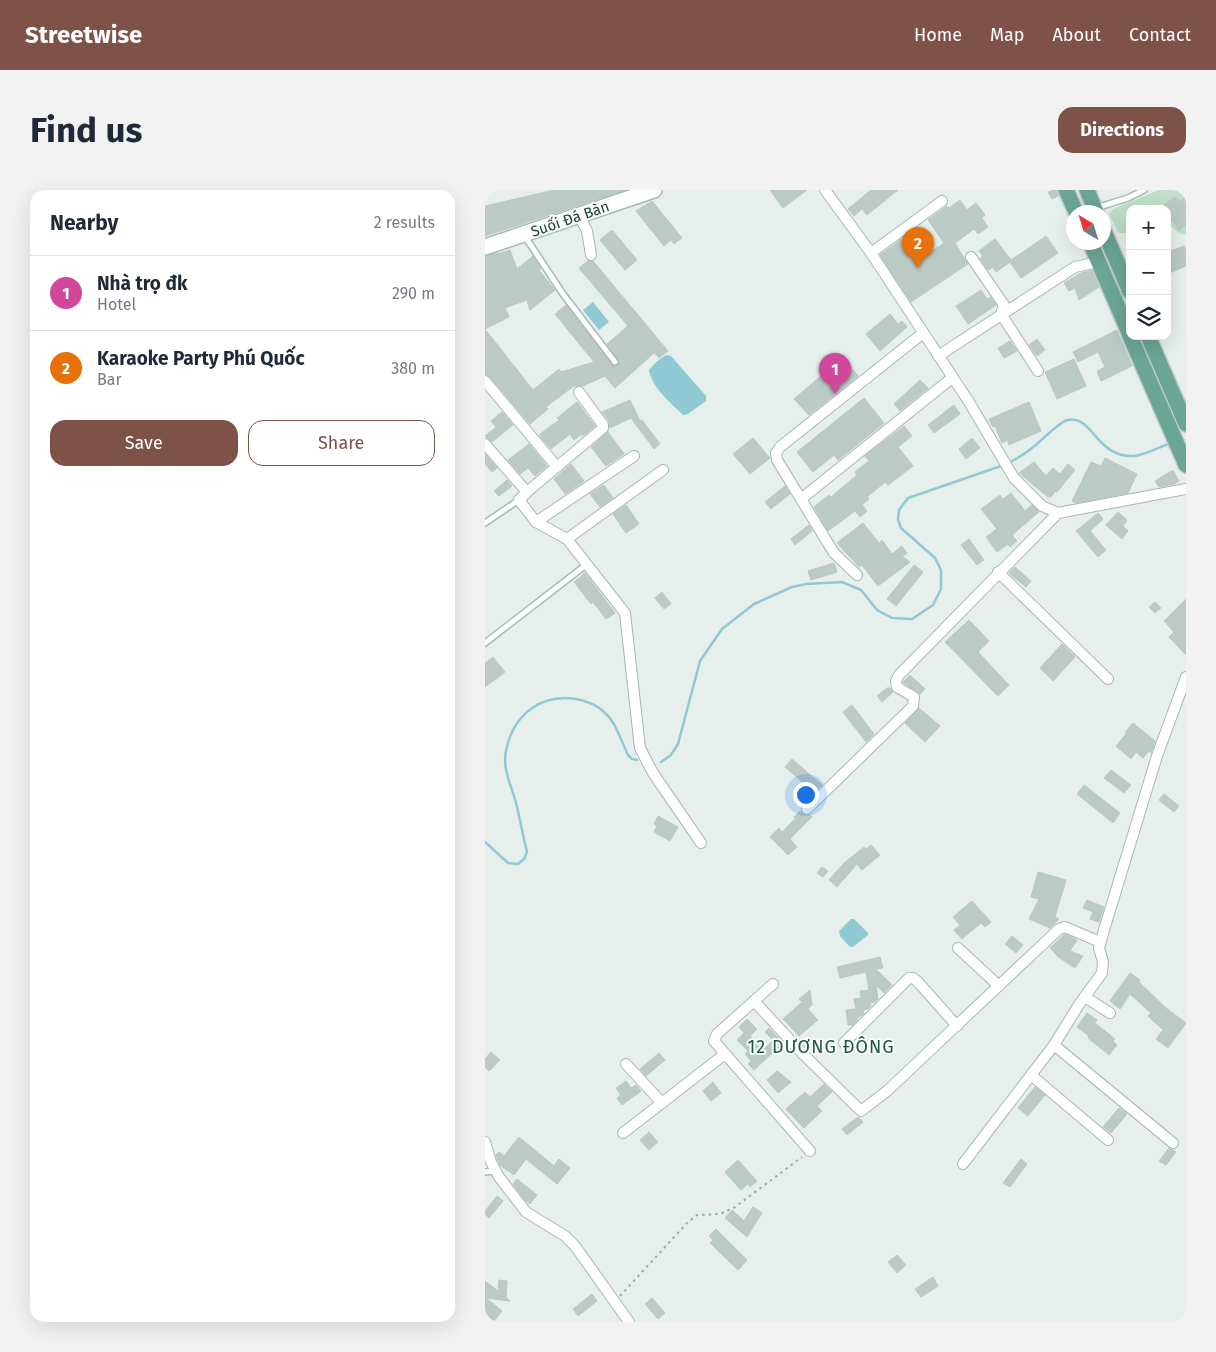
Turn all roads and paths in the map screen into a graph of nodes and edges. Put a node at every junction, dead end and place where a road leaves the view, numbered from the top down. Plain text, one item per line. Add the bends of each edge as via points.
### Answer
1 (654, 190) edge
2 (825, 190) edge
3 (1087, 190) edge
4 (1144, 190) edge
5 (942, 201) dead end
6 (1093, 205) edge
7 (1111, 205) edge
8 (579, 216) junction
9 (523, 234) junction
10 (485, 247) edge
11 (1111, 247) edge
12 (1093, 250) edge
13 (871, 253) junction
14 (591, 255) dead end
15 (971, 257) dead end
16 (1098, 262) junction
17 (1126, 282) edge
18 (1001, 314) junction
19 (1126, 327) edge
20 (923, 333) junction
21 (1132, 340) edge
22 (1151, 340) edge
23 (938, 356) junction
24 (615, 362) dead end
25 (1038, 371) dead end
26 (952, 378) junction
27 (485, 381) edge
28 (579, 392) dead end
29 (1186, 424) edge
30 (485, 444) edge
31 (634, 456) dead end
32 (1186, 465) edge
33 (557, 467) junction
34 (663, 470) dead end
35 (1186, 489) edge
36 (527, 492) junction
37 (801, 499) junction
38 (519, 500) junction
39 (1058, 513) junction
40 (536, 522) junction
41 (485, 523) edge
42 (567, 539) junction
43 (586, 565) junction
44 (998, 572) junction
45 (857, 575) dead end
46 (485, 643) edge
47 (1186, 678) edge
48 (1108, 679) dead end
49 (807, 809) dead end
50 (701, 843) dead end
51 (1101, 942) junction
52 (958, 948) dead end
53 (773, 984) dead end
54 (999, 986) junction
55 (1085, 997) junction
56 (755, 1001) junction
57 (1110, 1013) dead end
58 (957, 1026) junction
59 (843, 1043) dead end
60 (1053, 1045) junction
61 (725, 1054) junction
62 (626, 1064) dead end
63 (1031, 1075) junction
64 (662, 1102) junction
65 (623, 1133) dead end
66 (1108, 1140) dead end
67 (485, 1142) edge
68 (1173, 1143) dead end
69 (810, 1151) joint
70 (963, 1164) dead end
71 (490, 1171) edge
72 (616, 1304) junction
73 (629, 1322) edge

1 - 8 street, Suối Đá Bàn
2 - 13 street
3 - 6 main road
4 - 7 lane
5 - 13 street
8 - 9 street, Suối Đá Bàn
8 - 14 street via 587,231
9 - 10 street, Suối Đá Bàn
9 - 24 lane via 563,294
11 - 17 main road
12 - 16 main road
13 - 20 street
15 - 18 street via 1004,305
16 - 18 street via 1075,267
16 - 19 main road
18 - 23 street
18 - 25 street
20 - 23 street
20 - 37 street via 776,452 777,460
21 - 32 main road
22 - 29 main road
23 - 26 street
26 - 37 street
26 - 39 street via 1014,478 1042,506
27 - 33 street
28 - 33 street via 603,428
30 - 36 street
31 - 40 street
33 - 36 street
34 - 42 street
35 - 39 street
36 - 38 street
37 - 45 street via 834,553
38 - 40 street
38 - 41 lane
39 - 44 street
40 - 42 street
42 - 43 street
43 - 46 lane
43 - 50 street via 625,614 640,748 653,773
44 - 48 street
44 - 49 street via 899,676 897,687 914,697 913,706
47 - 51 street via 1157,756
51 - 54 street via 1065,928 1059,929
51 - 55 street via 1102,973
52 - 54 street
53 - 56 street
54 - 58 street
55 - 57 street
55 - 60 street
56 - 58 street via 861,1111
56 - 61 street via 715,1037 714,1041
58 - 59 street via 918,982 909,978
60 - 63 street
60 - 68 street
61 - 64 street
61 - 69 street
62 - 64 street
63 - 66 street
63 - 70 street
64 - 65 street
67 - 71 street via 491,1162
69 - 72 path via 735,1206 720,1214 697,1215
71 - 72 street via 526,1212 565,1236 575,1246
72 - 73 street

